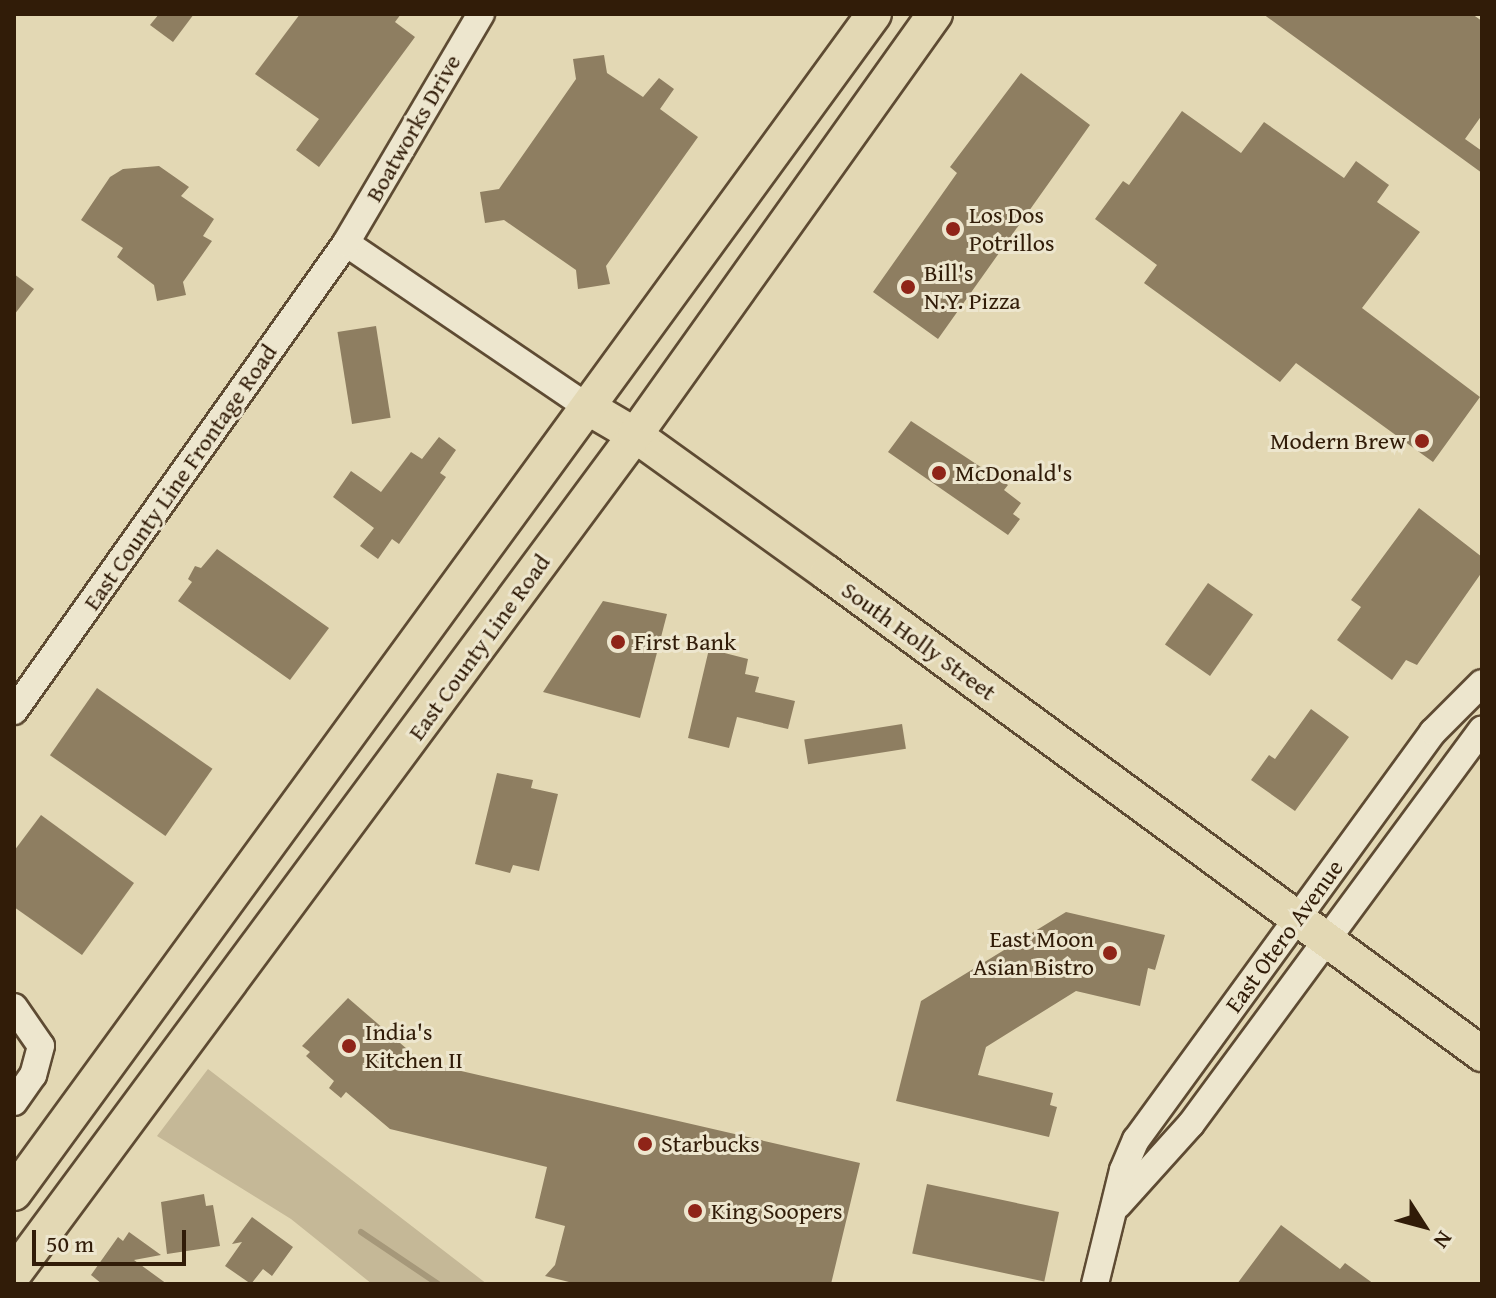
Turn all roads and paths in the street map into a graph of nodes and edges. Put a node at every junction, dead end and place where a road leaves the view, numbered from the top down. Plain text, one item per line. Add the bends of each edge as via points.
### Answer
1 (481, 14) edge
2 (874, 14) edge
3 (935, 14) edge
4 (346, 243) junction
5 (589, 408) junction
6 (635, 435) junction
7 (1482, 683) edge
8 (14, 711) edge
9 (1482, 730) edge
10 (1297, 919) junction
11 (1328, 941) junction
12 (14, 1007) edge
13 (1482, 1054) edge
14 (14, 1102) edge
15 (14, 1193) edge
16 (1116, 1207) junction
17 (14, 1274) edge
18 (1095, 1284) edge

1 - 4 street, Boatworks Drive
2 - 5 main road
3 - 6 main road, East County Line Road
4 - 5 street, South Holly Street
4 - 8 street, East County Line Frontage Road
5 - 6 main road, South Holly Street
5 - 15 main road
6 - 10 main road, South Holly Street
6 - 17 main road, East County Line Road
7 - 10 street, East Otero Avenue via 1433,732
9 - 11 street, East Otero Avenue
10 - 11 main road, South Holly Street
10 - 16 street, East Otero Avenue via 1136,1140
11 - 13 main road, South Holly Street
11 - 16 street, East Otero Avenue via 1191,1124
12 - 14 street via 41,1046 33,1075
16 - 18 street, East Otero Avenue

